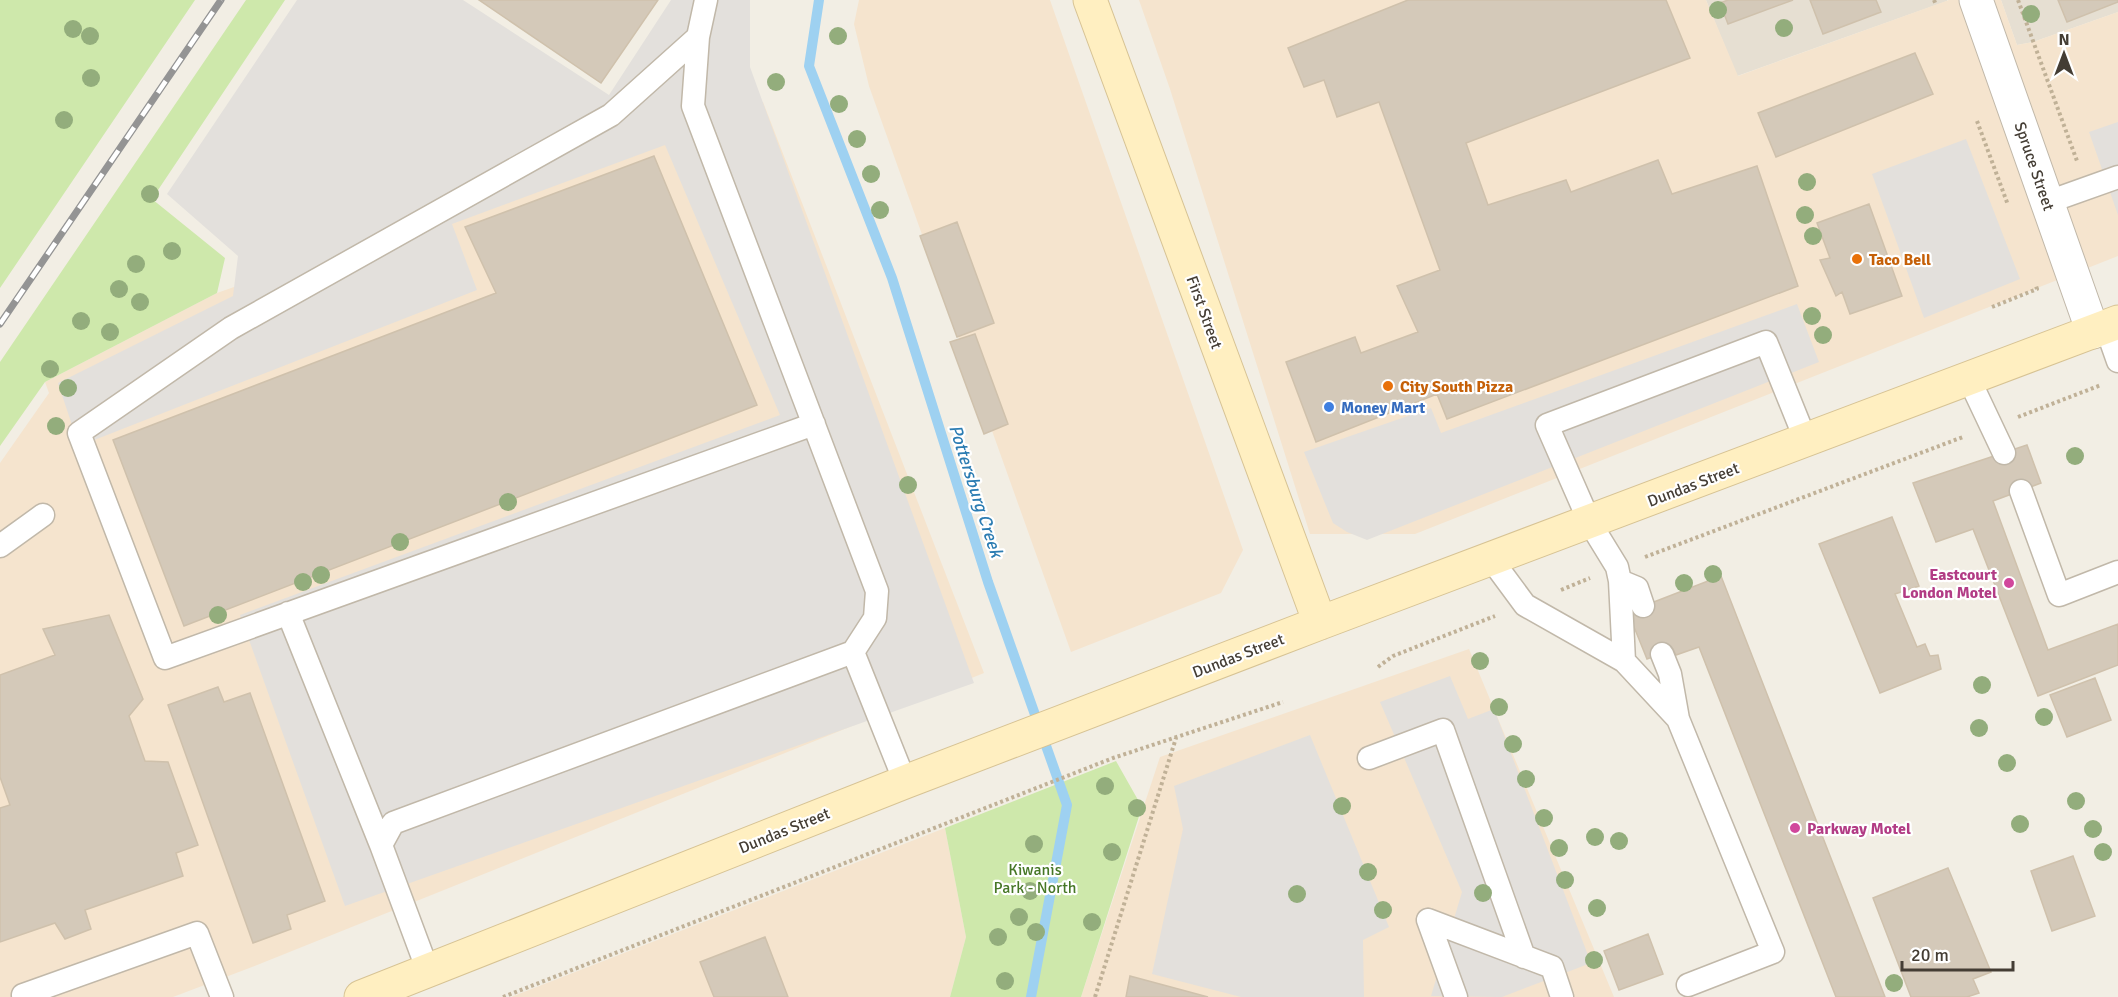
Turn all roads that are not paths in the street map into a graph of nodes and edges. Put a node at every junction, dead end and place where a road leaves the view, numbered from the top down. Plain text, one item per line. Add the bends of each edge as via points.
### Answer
1 (706, 0) edge
2 (1090, 0) edge
3 (1976, 0) edge
4 (698, 37) junction
5 (2118, 177) edge
6 (2048, 202) junction
7 (2106, 327) edge
8 (2118, 361) edge
9 (1969, 379) junction
10 (814, 424) junction
11 (1806, 441) junction
12 (2004, 453) dead end
13 (2021, 491) dead end
14 (43, 515) dead end
15 (1590, 523) junction
16 (0, 546) edge
17 (1491, 559) junction
18 (2118, 572) edge
19 (1620, 581) junction
20 (1643, 606) dead end
21 (288, 614) junction
22 (1320, 623) junction
23 (853, 651) junction
24 (1662, 654) dead end
25 (1624, 661) junction
26 (1678, 719) junction
27 (1369, 758) dead end
28 (905, 782) junction
29 (381, 845) junction
30 (1524, 957) junction
31 (428, 970) junction
32 (1688, 985) dead end
33 (24, 996) edge
34 (222, 997) edge
35 (361, 997) edge
36 (1456, 997) edge
37 (1562, 997) edge

1 - 4 lane
2 - 22 main road, First Street
3 - 6 street, Spruce Street
4 - 10 lane via 693,106
4 - 21 lane via 611,115 231,328 79,433 165,658
5 - 6 lane
6 - 7 street, Spruce Street
7 - 8 lane
7 - 9 main road, Dundas Street
9 - 11 main road, Dundas Street
9 - 12 lane
10 - 21 lane
10 - 23 lane via 877,591 875,618
11 - 15 main road, Dundas Street
11 - 15 lane via 1766,342 1547,425
13 - 18 lane via 2058,595
14 - 16 lane
15 - 17 main road, Dundas Street
15 - 19 lane via 1617,567
17 - 22 main road, Dundas Street
17 - 25 lane via 1525,605
19 - 20 lane via 1636,588
19 - 25 lane
21 - 29 lane
22 - 28 main road, Dundas Street
23 - 28 lane
23 - 29 lane via 393,823
24 - 26 lane
25 - 26 lane
26 - 32 lane via 1773,952
27 - 30 lane via 1443,730
28 - 31 main road, Dundas Street
29 - 31 lane
30 - 36 lane via 1428,920
30 - 37 lane via 1552,968
31 - 35 main road, Dundas Street
33 - 34 lane via 197,933

